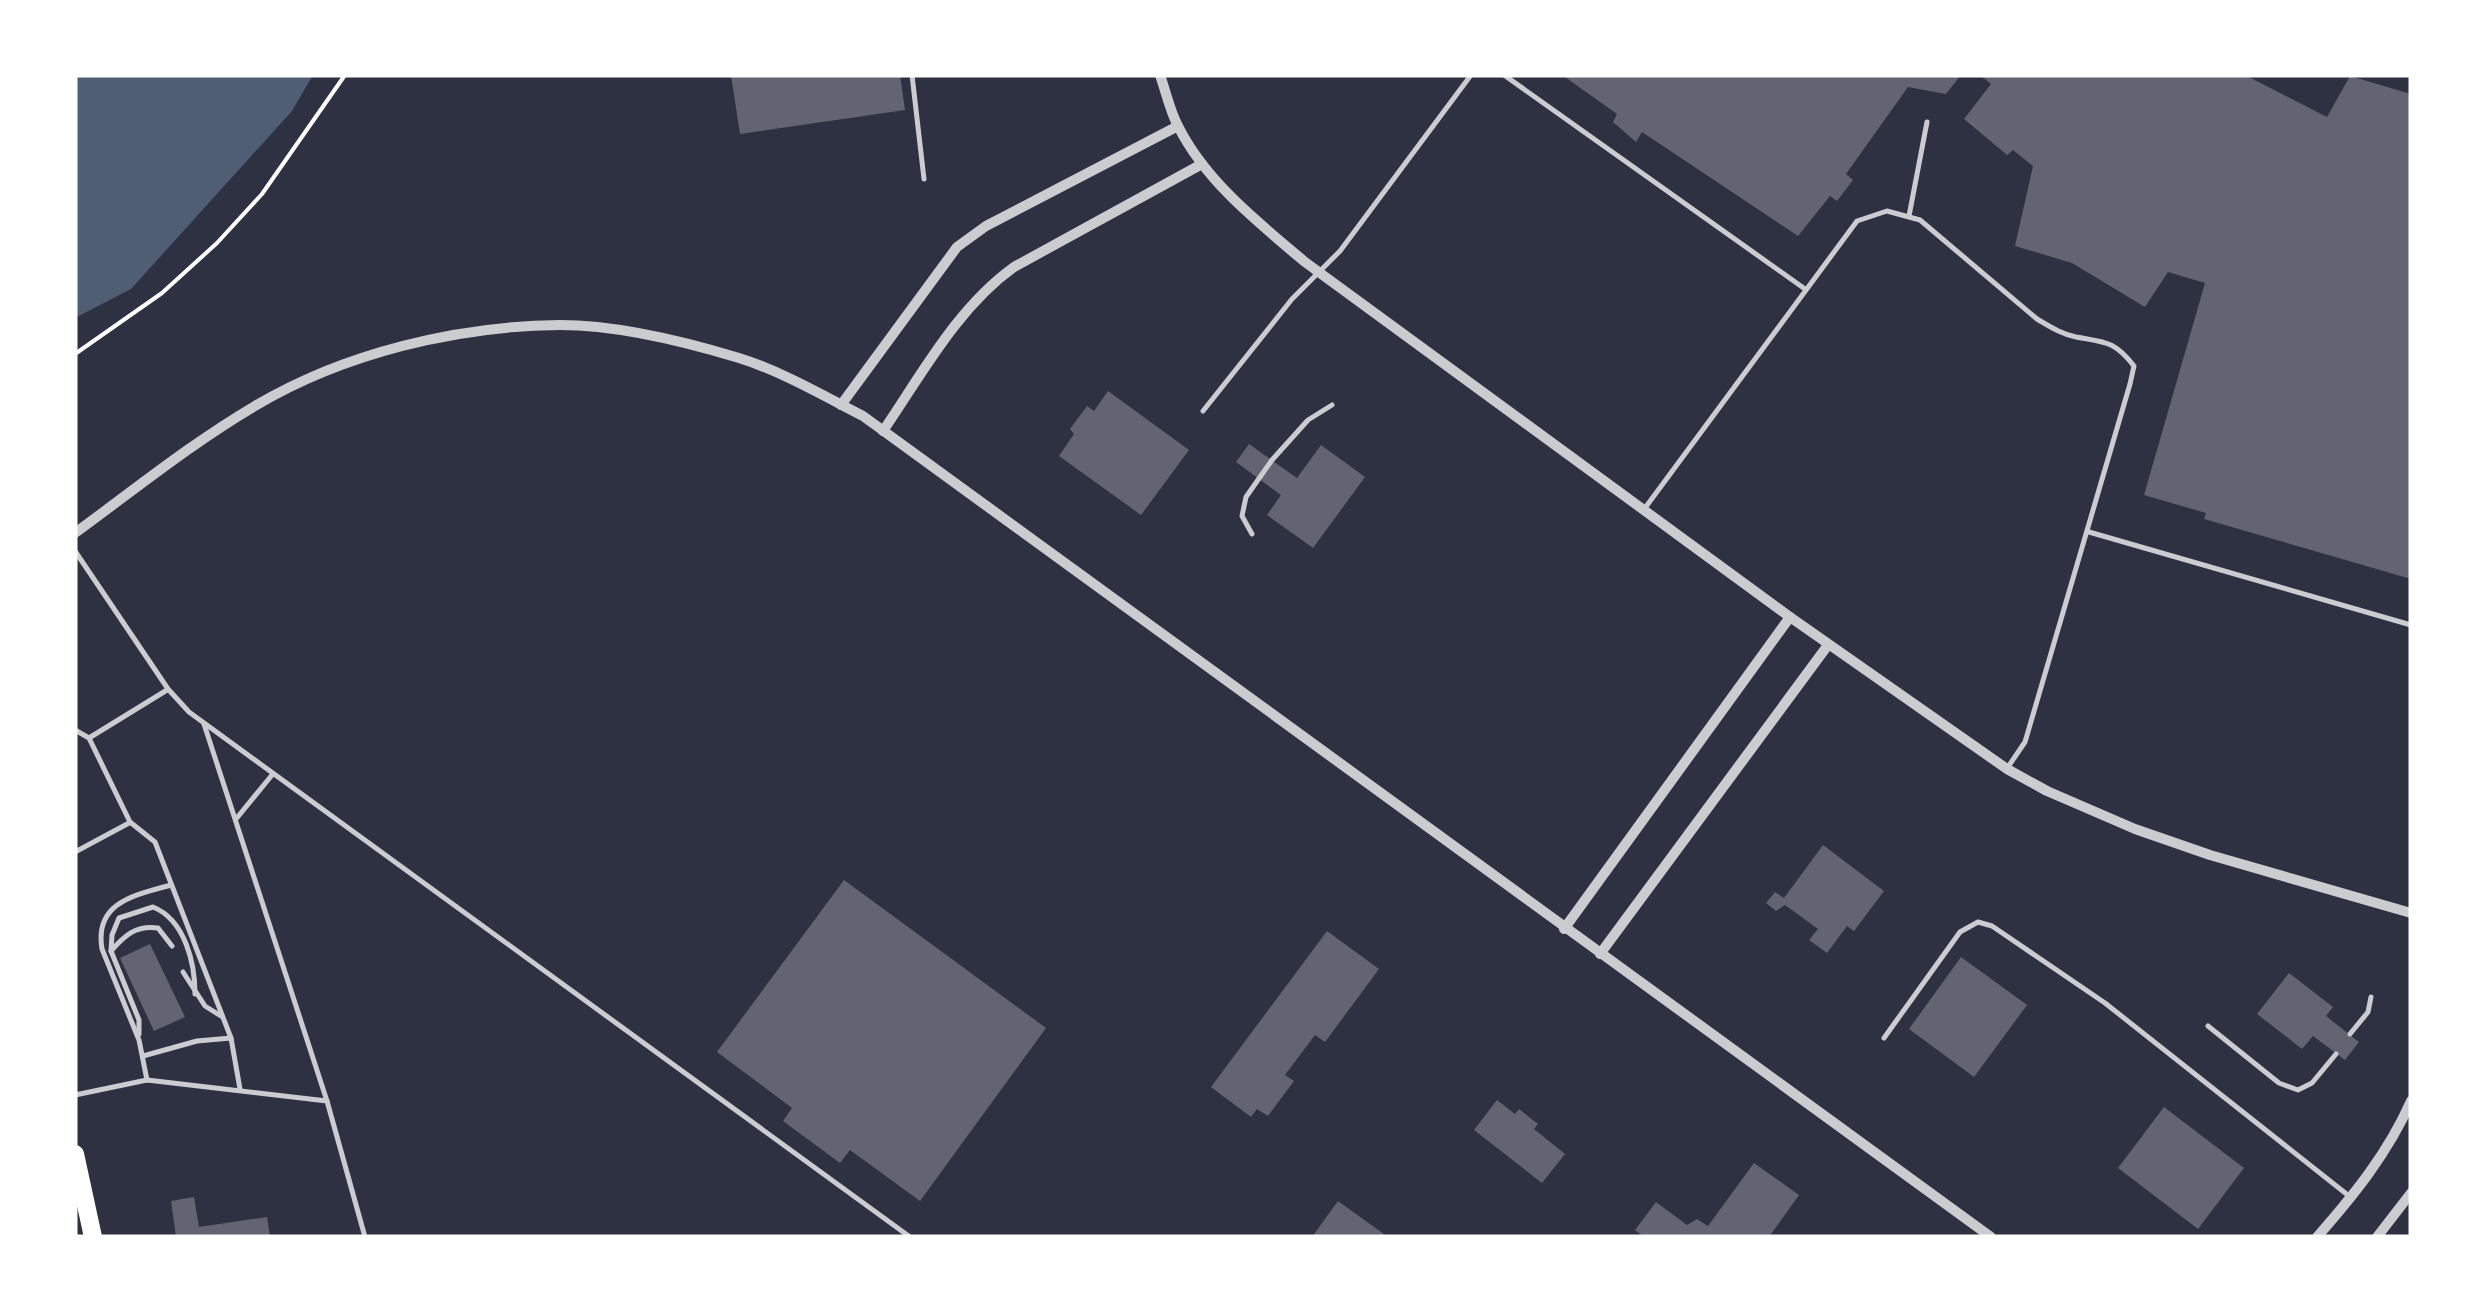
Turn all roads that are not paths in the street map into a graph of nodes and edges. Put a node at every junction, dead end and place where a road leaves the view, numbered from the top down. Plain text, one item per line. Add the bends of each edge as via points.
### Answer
1 (912, 75) edge
2 (1160, 75) edge
3 (1472, 75) edge
4 (1504, 75) edge
5 (1927, 122) dead end
6 (1178, 126) junction
7 (1202, 164) junction
8 (924, 179) dead end
9 (1909, 216) junction
10 (1319, 272) junction
11 (1805, 289) junction
12 (841, 405) junction
13 (1332, 405) dead end
14 (1204, 412) dead end
15 (883, 431) junction
16 (1643, 510) junction
17 (2088, 532) junction
18 (75, 534) edge
19 (1252, 534) dead end
20 (75, 551) edge
21 (1790, 618) junction
22 (2411, 625) edge
23 (1828, 645) junction
24 (168, 689) junction
25 (204, 724) junction
26 (75, 730) edge
27 (89, 738) junction
28 (2006, 769) junction
29 (272, 774) junction
30 (236, 819) junction
31 (130, 822) junction
32 (75, 852) edge
33 (171, 885) junction
34 (2411, 913) edge
35 (1564, 928) junction
36 (172, 946) dead end
37 (111, 952) junction
38 (1600, 954) junction
39 (183, 972) dead end
40 (195, 994) junction
41 (2371, 996) dead end
42 (223, 1018) junction
43 (2208, 1026) dead end
44 (2350, 1034) dead end
45 (231, 1038) junction
46 (1884, 1038) dead end
47 (139, 1040) junction
48 (2336, 1054) dead end
49 (143, 1056) junction
50 (147, 1080) junction
51 (240, 1089) junction
52 (75, 1095) edge
53 (2411, 1100) edge
54 (327, 1101) junction
55 (75, 1154) edge
56 (2411, 1193) edge
57 (2351, 1198) junction
58 (92, 1237) edge
59 (365, 1237) edge
60 (910, 1237) edge
61 (1991, 1237) edge
62 (2317, 1237) edge
63 (2377, 1237) edge

1 - 8 lane
2 - 6 street
3 - 10 lane
4 - 11 lane
5 - 9 lane
6 - 7 street
6 - 12 street via 957,247
7 - 10 street
7 - 15 street via 992,282
9 - 11 lane via 1887,212 1857,221
9 - 17 lane via 2037,318 2057,331 2112,344 2134,366
10 - 14 lane
10 - 16 street
11 - 16 lane
12 - 15 street
12 - 18 street via 742,359 643,334 562,325 482,332 390,349 257,405
13 - 19 lane via 1308,420 1246,497 1242,516
15 - 35 street
16 - 21 street
17 - 22 lane
17 - 28 lane via 2025,742
20 - 24 lane
21 - 23 street
21 - 35 street
23 - 28 street
23 - 38 street
24 - 25 lane
24 - 27 lane
25 - 29 lane
25 - 30 lane
26 - 27 lane
27 - 31 lane
28 - 34 street via 2135,829
29 - 30 lane
29 - 60 lane
30 - 54 lane
31 - 32 lane
31 - 33 lane via 155,842
33 - 42 lane
33 - 47 lane via 115,906 99,934
35 - 38 street
36 - 37 lane via 158,928 142,926
37 - 40 lane via 119,918 153,907 166,912 195,967
37 - 47 lane via 139,1020
38 - 61 street
39 - 40 lane
40 - 42 lane
41 - 44 lane via 2368,1012
42 - 45 lane
43 - 48 lane via 2279,1083 2298,1090
45 - 49 lane
45 - 51 lane
46 - 57 lane via 1960,932 1978,922 1992,926 2106,1003
47 - 49 lane
49 - 50 lane
50 - 51 lane
50 - 52 lane
51 - 54 lane
53 - 57 street
54 - 59 lane
55 - 58 main road
56 - 63 street
57 - 62 street

